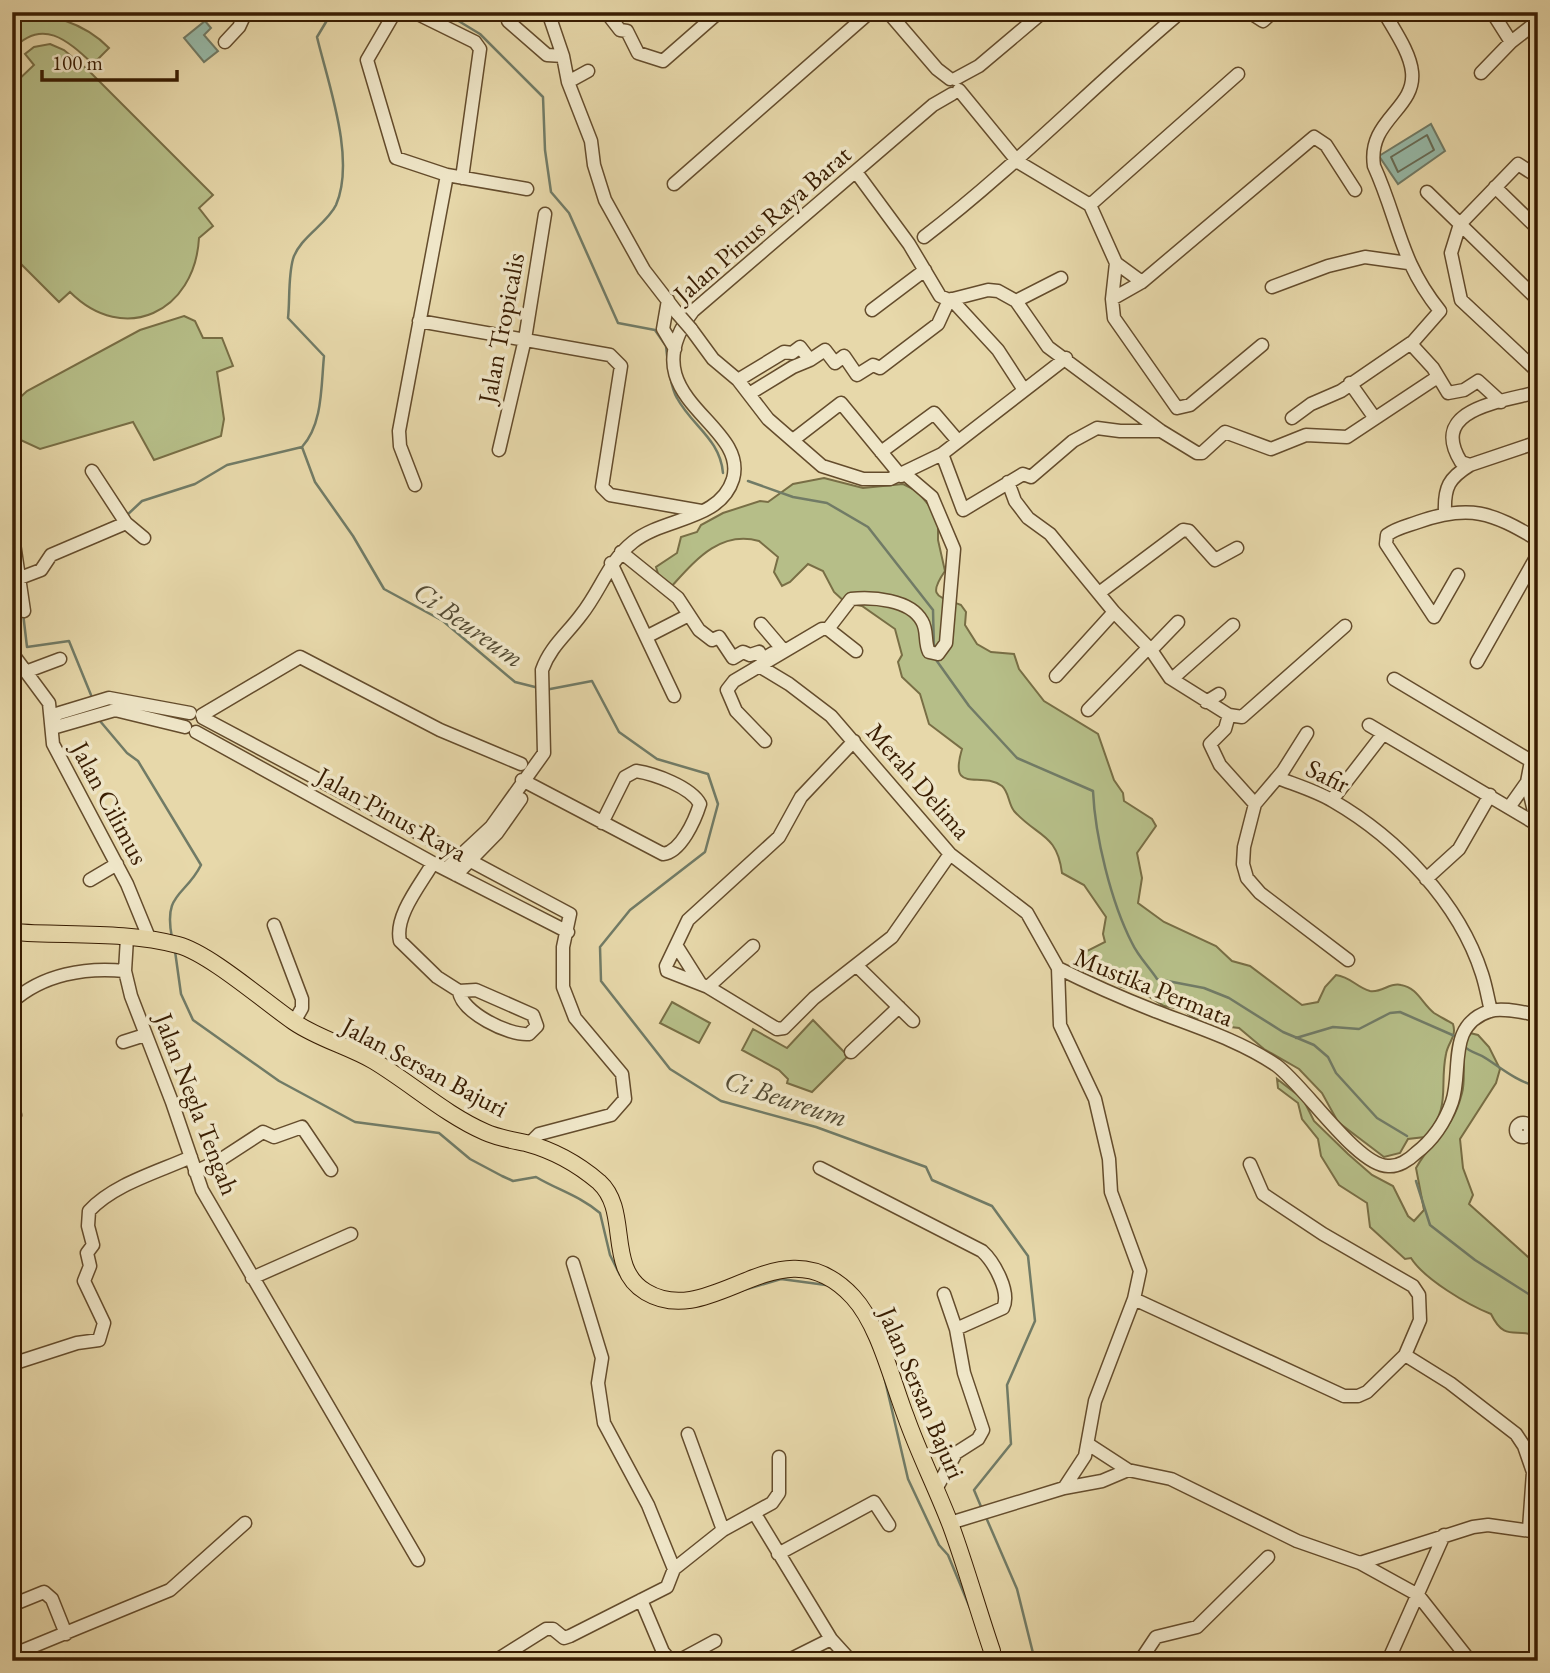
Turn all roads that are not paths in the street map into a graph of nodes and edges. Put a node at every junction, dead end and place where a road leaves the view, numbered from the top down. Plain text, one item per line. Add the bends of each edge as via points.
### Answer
1 (246, 12) edge
2 (395, 12) edge
3 (414, 12) edge
4 (508, 12) edge
5 (548, 12) edge
6 (607, 12) edge
7 (719, 12) edge
8 (870, 12) edge
9 (888, 12) edge
10 (1043, 12) edge
11 (1249, 12) edge
12 (1273, 12) edge
13 (1384, 12) edge
14 (1492, 12) edge
15 (1175, 16) dead end
16 (1538, 21) edge
17 (225, 42) dead end
18 (1511, 42) junction
19 (563, 56) junction
20 (588, 71) dead end
21 (1481, 73) dead end
22 (1238, 74) dead end
23 (568, 82) junction
24 (953, 88) junction
25 (1017, 162) junction
26 (856, 172) junction
27 (447, 175) junction
28 (1538, 177) edge
29 (462, 178) junction
30 (674, 184) dead end
31 (1495, 187) junction
32 (527, 189) dead end
33 (1355, 190) dead end
34 (1427, 191) dead end
35 (1090, 205) junction
36 (545, 214) dead end
37 (1460, 224) junction
38 (1538, 229) edge
39 (924, 237) dead end
40 (1116, 263) junction
41 (1408, 263) junction
42 (925, 270) junction
43 (1061, 278) dead end
44 (1142, 282) junction
45 (1272, 288) dead end
46 (1112, 299) junction
47 (668, 300) junction
48 (950, 300) junction
49 (1538, 300) edge
50 (1016, 301) junction
51 (872, 310) dead end
52 (419, 321) junction
53 (525, 339) junction
54 (1411, 343) junction
55 (1262, 345) dead end
56 (676, 349) junction
57 (1066, 358) junction
58 (810, 360) junction
59 (1538, 372) edge
60 (1436, 377) junction
61 (738, 380) junction
62 (1350, 383) junction
63 (1024, 390) junction
64 (1538, 392) edge
65 (749, 394) junction
66 (1502, 402) junction
67 (1374, 417) junction
68 (1292, 418) dead end
69 (1161, 431) junction
70 (793, 440) junction
71 (957, 441) junction
72 (1538, 442) edge
73 (499, 450) dead end
74 (881, 452) junction
75 (942, 454) junction
76 (1470, 465) junction
77 (92, 471) dead end
78 (903, 475) junction
79 (1008, 482) junction
80 (415, 485) dead end
81 (704, 512) junction
82 (1445, 512) junction
83 (126, 523) junction
84 (12, 530) edge
85 (144, 538) dead end
86 (1538, 540) edge
87 (1237, 548) dead end
88 (621, 552) junction
89 (1538, 554) edge
90 (611, 563) junction
91 (1458, 575) dead end
92 (16, 580) edge
93 (1099, 593) junction
94 (24, 611) dead end
95 (1114, 612) junction
96 (685, 617) dead end
97 (1178, 622) dead end
98 (761, 624) dead end
99 (1233, 625) dead end
100 (1345, 626) dead end
101 (828, 629) junction
102 (646, 637) junction
103 (1150, 649) junction
104 (783, 650) junction
105 (856, 651) dead end
106 (12, 653) edge
107 (60, 659) dead end
108 (1477, 662) dead end
109 (759, 666) junction
110 (28, 671) junction
111 (1056, 676) dead end
112 (1172, 679) junction
113 (1394, 679) dead end
114 (1219, 694) dead end
115 (674, 696) dead end
116 (1206, 702) junction
117 (1088, 710) dead end
118 (198, 715) junction
119 (1229, 715) junction
120 (1369, 725) dead end
121 (191, 729) junction
122 (1307, 733) dead end
123 (1383, 734) junction
124 (765, 741) dead end
125 (854, 741) junction
126 (521, 764) dead end
127 (291, 765) junction
128 (1278, 778) junction
129 (527, 779) junction
130 (284, 780) junction
131 (1527, 782) junction
132 (332, 787) junction
133 (1490, 794) junction
134 (1332, 800) junction
135 (324, 802) junction
136 (1255, 804) junction
137 (1510, 806) junction
138 (602, 824) junction
139 (1538, 825) edge
140 (431, 839) junction
141 (950, 854) junction
142 (466, 858) junction
143 (428, 860) junction
144 (117, 864) junction
145 (451, 872) junction
146 (1426, 879) junction
147 (90, 880) dead end
148 (274, 925) dead end
149 (569, 926) junction
150 (12, 932) edge
151 (127, 938) junction
152 (150, 940) junction
153 (676, 945) junction
154 (753, 946) dead end
155 (1348, 960) dead end
156 (858, 967) junction
157 (1058, 968) junction
158 (125, 971) junction
159 (704, 985) junction
160 (459, 990) junction
161 (12, 1002) edge
162 (899, 1007) junction
163 (1491, 1011) junction
164 (1538, 1014) edge
165 (913, 1021) dead end
166 (294, 1022) junction
167 (145, 1035) junction
168 (123, 1042) dead end
169 (851, 1052) dead end
170 (529, 1144) junction
171 (191, 1157) junction
172 (1250, 1164) dead end
173 (820, 1168) dead end
174 (331, 1170) dead end
175 (195, 1172) junction
176 (351, 1234) dead end
177 (573, 1263) dead end
178 (252, 1278) junction
179 (944, 1294) dead end
180 (1134, 1299) junction
181 (956, 1329) junction
182 (1405, 1354) junction
183 (12, 1364) edge
184 (688, 1434) dead end
185 (1088, 1444) junction
186 (779, 1457) dead end
187 (1128, 1471) junction
188 (1064, 1488) junction
189 (936, 1489) junction
190 (755, 1514) junction
191 (245, 1523) dead end
192 (889, 1525) dead end
193 (950, 1525) junction
194 (723, 1530) junction
195 (1533, 1530) edge
196 (1444, 1535) junction
197 (778, 1554) junction
198 (1268, 1557) dead end
199 (418, 1560) dead end
200 (1360, 1563) junction
201 (674, 1569) junction
202 (1418, 1595) junction
203 (640, 1600) junction
204 (12, 1605) edge
205 (66, 1634) junction
206 (831, 1639) junction
207 (715, 1641) dead end
208 (12, 1655) edge
209 (495, 1661) edge
210 (671, 1661) edge
211 (678, 1661) edge
212 (787, 1661) edge
213 (851, 1661) edge
214 (990, 1661) edge
215 (1140, 1661) edge
216 (1388, 1661) edge
217 (1470, 1661) edge

1 - 17 street
2 - 27 street via 367,60 391,146 399,161
3 - 29 street via 475,42 480,49
4 - 19 street via 508,21 547,55
5 - 19 street
6 - 7 street via 620,30 627,31 638,53 663,61
8 - 30 street
9 - 24 street
10 - 24 street, Jalan Pinus Raya Barat
11 - 12 street via 1262,21
13 - 41 street via 1403,46 1412,84 1405,101 1385,120 1373,160
14 - 18 street
15 - 25 street
16 - 18 street
18 - 21 street
19 - 23 street
20 - 23 street
22 - 35 street
23 - 47 street via 591,141 605,200 644,270
24 - 25 street
24 - 26 street, Jalan Pinus Raya Barat
25 - 35 street
25 - 39 street
26 - 42 street
26 - 56 street, Jalan Pinus Raya Barat via 693,311 680,327
27 - 29 street
27 - 52 street
28 - 31 street via 1518,164
29 - 32 street
31 - 37 street
31 - 38 street
33 - 44 street via 1326,145 1314,137
34 - 37 street
35 - 40 street
36 - 53 street, Jalan Tropicalis
37 - 49 street
37 - 59 street via 1451,249 1461,300
40 - 44 street
40 - 46 street
41 - 45 street via 1364,257
41 - 54 street via 1440,311
42 - 48 street via 940,296
42 - 51 street
43 - 50 street
44 - 46 street
46 - 55 street via 1114,318 1177,408 1190,405
47 - 56 street via 663,329
47 - 61 street, bridge via 713,359
48 - 50 street via 988,290
48 - 58 street via 938,324 880,368 873,365 858,375 846,357 835,363 825,350
48 - 63 street via 998,350
50 - 57 street via 1048,347
52 - 53 street
52 - 80 street via 399,431
53 - 73 street, Jalan Tropicalis
53 - 81 street via 610,355 620,363 601,482 606,492
54 - 60 street
54 - 62 street
56 - 81 street, Jalan Pinus Raya Barat via 674,373 681,393 720,437 733,463 727,492
57 - 63 street
57 - 69 street
58 - 61 street via 800,347
58 - 65 street
60 - 66 street via 1449,394 1478,381
60 - 67 street
61 - 65 street
62 - 67 street
62 - 68 street
63 - 71 street
64 - 66 street
65 - 70 street via 768,419
66 - 76 street via 1457,420 1451,432 1453,450 1461,462
67 - 69 street via 1347,437 1306,435 1277,449 1225,432 1197,453
69 - 79 street via 1097,428 1073,441 1031,477 1023,474
70 - 74 street via 841,403
70 - 78 street via 822,466 849,476 890,480
71 - 74 street via 934,413
71 - 75 street
72 - 76 street
74 - 78 street
75 - 78 street
75 - 79 street via 963,510
76 - 82 street via 1446,485
77 - 83 street
78 - 101 street via 932,496 954,549 946,643 933,653 922,619 893,602 851,599
79 - 93 street via 1028,518 1050,534
81 - 88 street, Jalan Pinus Raya Barat via 656,527
82 - 86 street via 1476,511
82 - 91 street via 1394,530 1385,540 1434,617
83 - 85 street
83 - 92 street via 51,555 41,570
84 - 92 street
87 - 93 street via 1214,561 1184,530
88 - 90 street, Jalan Pinus Raya Barat
88 - 104 street via 678,598 699,630 712,640 719,637 733,658 743,652 759,652 763,659
89 - 108 street
90 - 102 street
90 - 129 street, Jalan Pinus Raya Barat via 583,613 553,646 542,670 544,753
92 - 94 street
93 - 95 street
95 - 103 street
95 - 111 street
96 - 102 street
97 - 103 street
98 - 104 street
99 - 112 street
100 - 119 street via 1242,717
101 - 104 street
101 - 105 street
102 - 115 street
103 - 112 street
103 - 117 street
104 - 109 street
106 - 110 street, Jalan Cilimus
107 - 110 street
109 - 124 street via 727,690 736,711
109 - 125 street, Merah Delima via 817,704
110 - 144 street, Jalan Cilimus via 49,703 53,744
112 - 116 street
113 - 131 street via 1530,760
114 - 116 street
116 - 119 street
118 - 121 street via 204,725
118 - 121 street via 184,719
118 - 121 street, Jalan Pinus Raya via 109,698 53,715 56,727 115,710
118 - 126 street via 300,657 440,730
118 - 127 street, Jalan Pinus Raya
119 - 136 street via 1225,729 1210,744 1220,765
120 - 123 street
121 - 130 street, Jalan Pinus Raya
122 - 128 street
123 - 133 street
123 - 134 street
125 - 141 street, Merah Delima
125 - 153 street via 802,797 779,837 688,920
127 - 130 street
127 - 132 street, Jalan Pinus Raya
128 - 134 street, Safir
128 - 136 street, Safir
129 - 138 street
129 - 142 street, Jalan Pinus Raya Barat
130 - 135 street, Jalan Pinus Raya
131 - 137 street
131 - 139 street
132 - 135 street
132 - 140 street, Jalan Pinus Raya
133 - 137 street
133 - 146 street via 1459,849
134 - 146 street, Safir via 1384,836
135 - 143 street, Jalan Pinus Raya
136 - 155 street, Safir via 1242,864 1247,878
137 - 139 street
138 - 138 street via 668,853 679,844 700,804 695,796 672,784 636,771 625,777
140 - 142 street, Jalan Pinus Raya
140 - 143 street
141 - 156 street via 897,931
141 - 157 street, Merah Delima via 1027,914
142 - 145 street, Jalan Pinus Raya Barat
142 - 149 street, Jalan Pinus Raya via 567,912
143 - 145 street, Jalan Pinus Raya
143 - 160 street via 398,938 438,977
144 - 147 street
144 - 152 street, Jalan Cilimus
145 - 149 street, Jalan Pinus Raya
146 - 163 street, Safir via 1468,942 1483,975
148 - 166 street via 302,999
149 - 170 street via 562,974 569,1007 621,1074 626,1094 611,1115 539,1134
150 - 151 main road, Jalan Sersan Bajuri
151 - 152 main road, Jalan Sersan Bajuri
151 - 158 street, Jalan Negla Tengah
152 - 166 main road, Jalan Sersan Bajuri via 191,950
153 - 159 street
153 - 159 street via 667,971
154 - 159 street
156 - 159 street via 781,1029
156 - 162 street
157 - 163 street, Mustika Permata via 1219,1035 1276,1065 1347,1140 1377,1165 1391,1167 1418,1152 1443,1123 1456,1085 1461,1035
157 - 180 street, Mustika Permata via 1062,1030 1095,1099 1109,1159 1111,1192 1140,1267
158 - 161 street via 78,970
158 - 167 street, Jalan Negla Tengah
160 - 160 street via 476,990 533,1015 537,1026 529,1034 511,1032 472,1010
162 - 165 street
162 - 169 street
163 - 164 street
166 - 170 main road, Jalan Sersan Bajuri via 325,1041 369,1058 485,1132
167 - 168 street
167 - 171 street, Jalan Negla Tengah
170 - 189 main road, Jalan Sersan Bajuri via 580,1167 602,1185 611,1198 623,1265 632,1281 647,1293 666,1300 699,1297 785,1268 806,1269 836,1282 869,1320
171 - 175 street, Jalan Negla Tengah
171 - 183 street via 130,1184 89,1211 93,1245 86,1253 90,1266 84,1281 104,1323 99,1340
172 - 182 street via 1263,1194 1413,1286 1421,1304 1420,1320
173 - 181 street via 988,1256 1003,1288 1005,1305
174 - 175 street via 302,1127 274,1137 263,1132
175 - 178 street, Jalan Negla Tengah
176 - 178 street
177 - 201 street via 602,1358 598,1383 604,1423 648,1505
178 - 199 street, Jalan Negla Tengah
179 - 181 street
180 - 182 street via 1344,1396 1367,1392
180 - 185 street, Mustika Permata via 1095,1401
181 - 189 street via 964,1373 983,1430 978,1439 956,1453
182 - 195 street via 1516,1434 1533,1472
184 - 194 street
185 - 187 street
185 - 188 street, Mustika Permata
186 - 190 street via 779,1493
187 - 188 street
187 - 200 street via 1171,1479 1297,1541
188 - 193 street
189 - 193 main road, Jalan Sersan Bajuri
190 - 194 street
190 - 197 street
191 - 205 street via 170,1590
192 - 197 street via 874,1502
193 - 214 main road, Jalan Sersan Bajuri via 992,1651
194 - 201 street
195 - 196 street via 1488,1525
196 - 200 street
196 - 202 street
197 - 206 street
198 - 215 street via 1197,1627 1156,1637
200 - 202 street
201 - 203 street via 667,1587
202 - 216 street
202 - 217 street
203 - 209 street via 570,1636 545,1629
203 - 210 street
204 - 205 street via 44,1592 52,1599
205 - 208 street
206 - 212 street
206 - 213 street
207 - 211 street

